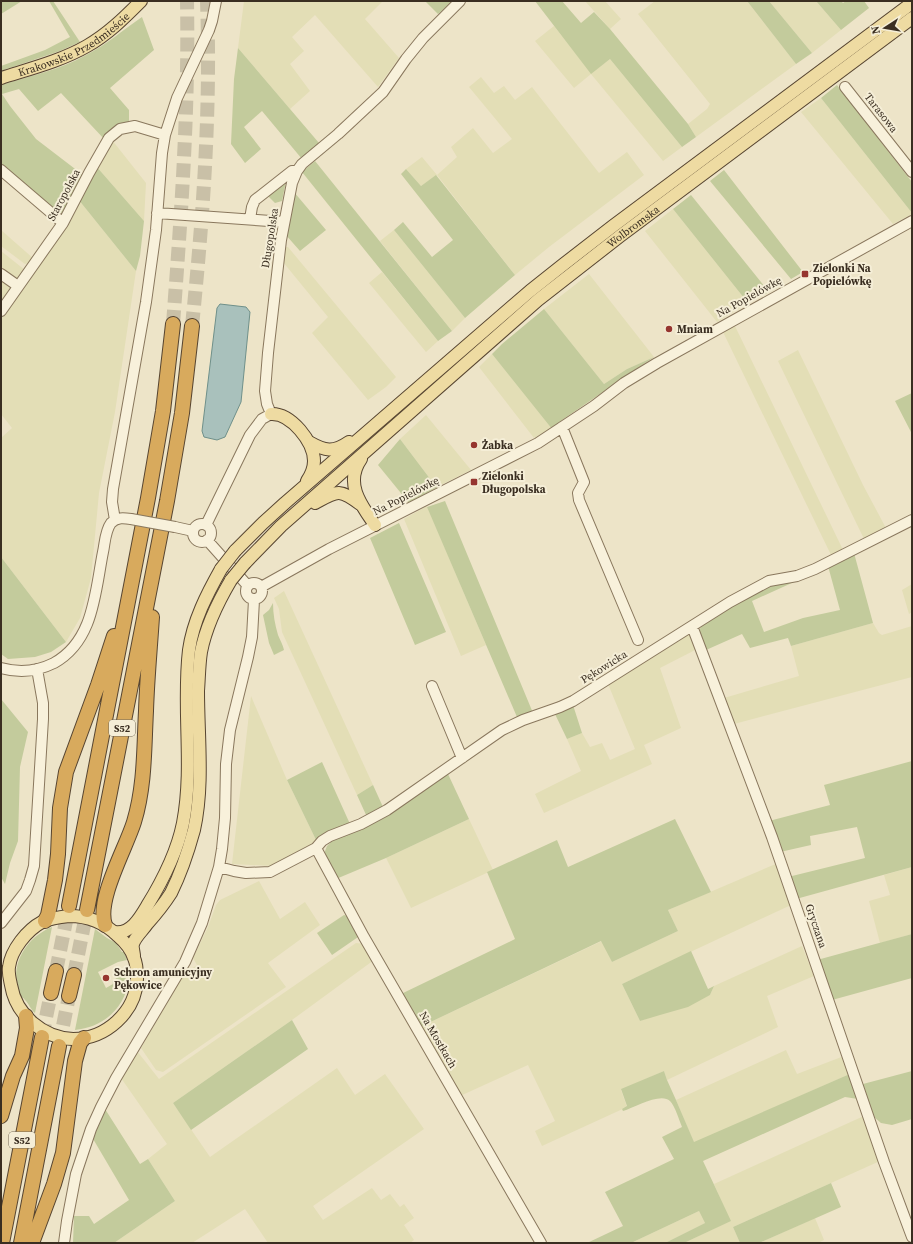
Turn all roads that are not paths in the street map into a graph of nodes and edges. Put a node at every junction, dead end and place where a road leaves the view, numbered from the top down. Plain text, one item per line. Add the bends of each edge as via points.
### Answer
1 (140, 1) edge
2 (216, 1) edge
3 (460, 1) edge
4 (912, 3) edge
5 (912, 18) edge
6 (1, 78) edge
7 (845, 86) dead end
8 (166, 135) junction
9 (1, 170) edge
10 (297, 171) junction
11 (912, 172) edge
12 (157, 213) junction
13 (250, 219) junction
14 (912, 221) edge
15 (284, 222) junction
16 (63, 223) junction
17 (1, 274) edge
18 (18, 286) junction
19 (1, 311) edge
20 (173, 324) tunnel mouth
21 (192, 326) tunnel mouth
22 (271, 414) junction
23 (373, 426) junction
24 (562, 427) junction
25 (309, 442) junction
26 (367, 450) junction
27 (302, 489) junction
28 (360, 504) junction
29 (299, 510) junction
30 (115, 520) junction
31 (912, 520) edge
32 (206, 525) junction
33 (375, 525) junction
34 (193, 532) junction
35 (207, 540) junction
36 (158, 547) junction
37 (248, 586) junction
38 (261, 587) junction
39 (131, 589) junction
40 (254, 600) junction
41 (692, 626) junction
42 (638, 640) dead end
43 (1, 668) edge
44 (37, 669) junction
45 (432, 686) dead end
46 (462, 758) junction
47 (316, 848) junction
48 (218, 867) junction
49 (69, 906) tunnel mouth
50 (87, 910) tunnel mouth
51 (45, 921) junction
52 (1, 923) edge
53 (110, 928) junction
54 (134, 956) junction
55 (56, 972) tunnel mouth
56 (74, 975) tunnel mouth
57 (51, 993) tunnel mouth
58 (69, 996) tunnel mouth
59 (26, 1016) junction
60 (42, 1037) tunnel mouth
61 (84, 1038) junction
62 (59, 1046) tunnel mouth
63 (1, 1116) edge
64 (912, 1237) edge
65 (2, 1243) edge
66 (21, 1243) edge
67 (32, 1243) edge
68 (64, 1243) edge
69 (541, 1243) edge

1 - 6 main road, Krakowskie Przedmieście via 122,21 86,47
2 - 8 street via 209,30 177,98
3 - 10 street, Długopolska via 423,38 383,92
4 - 23 main road, Wolbromska via 564,264
5 - 26 main road, Wolbromska via 538,300
7 - 11 street, Tarasowa
8 - 12 street
8 - 16 street, Staropolska via 135,126 116,132 109,138
9 - 16 street
10 - 13 street via 292,171 257,198
10 - 15 street, Długopolska
12 - 13 street
12 - 30 street via 146,302 113,489
13 - 15 street
14 - 24 street, Na Popielówkę via 657,363
15 - 22 street, Długopolska via 265,384 265,398
16 - 18 street, Staropolska
17 - 18 street
18 - 19 street, Staropolska
20 - 39 highway, S52 via 162,410
21 - 36 highway, S52 via 182,412
22 - 25 main road via 288,419
22 - 32 street via 262,420 250,436
23 - 25 main road via 334,450 322,449
23 - 27 main road
24 - 33 street, Na Popielówkę via 538,443
24 - 42 street via 584,482 578,492 579,500
25 - 27 main road via 314,466
26 - 28 main road via 355,470 353,480
26 - 29 main road, Wolbromska
27 - 53 main road, bridge via 235,551 221,569 204,603 189,650 186,686 187,794 179,839 169,867 142,915 128,930 120,933
28 - 29 main road via 348,495 338,493
28 - 33 main road
29 - 54 main road, Wolbromska, bridge via 267,539 231,580 207,628 201,652 198,699 199,795 190,845 170,894 133,944
30 - 34 street, bridge via 131,519
30 - 44 street via 107,531 91,614 82,636 66,656
31 - 41 street, Pękowicka via 815,569 797,576 769,581
32 - 34 street via 198,525
32 - 35 street via 210,532
33 - 38 street, Na Popielówkę
34 - 35 street via 197,540
35 - 37 street
36 - 50 highway, S52
36 - 53 highway via 141,792 134,822 105,900 103,915
37 - 38 street via 255,583
37 - 40 street via 246,594
38 - 40 street via 261,596
39 - 49 highway, S52
39 - 51 highway via 66,772 60,808 55,880
40 - 48 street via 252,637 230,730 226,764 226,818
41 - 46 street, Pękowicka via 573,701 502,730
41 - 64 street, Gryczana via 772,837
43 - 44 street via 18,671
44 - 52 street via 43,719 34,866 26,892
45 - 46 street
46 - 47 street, Pękowicka via 387,810 330,836
47 - 48 street, Pękowicka via 270,872 246,873
47 - 69 street, Na Mostkach
48 - 68 street via 202,923 185,962 116,1078 91,1129 76,1174
51 - 53 main road via 77,916 94,920
51 - 59 main road via 36,926 23,940 12,957 9,968 13,995
53 - 54 main road via 125,942
54 - 61 main road via 137,972 136,989 129,1006 113,1025
55 - 57 highway
56 - 58 highway
59 - 61 main road via 50,1034 66,1038
59 - 63 highway via 27,1028 22,1056
60 - 65 highway, S52
61 - 67 highway via 75,1061 63,1153
62 - 66 highway, S52

